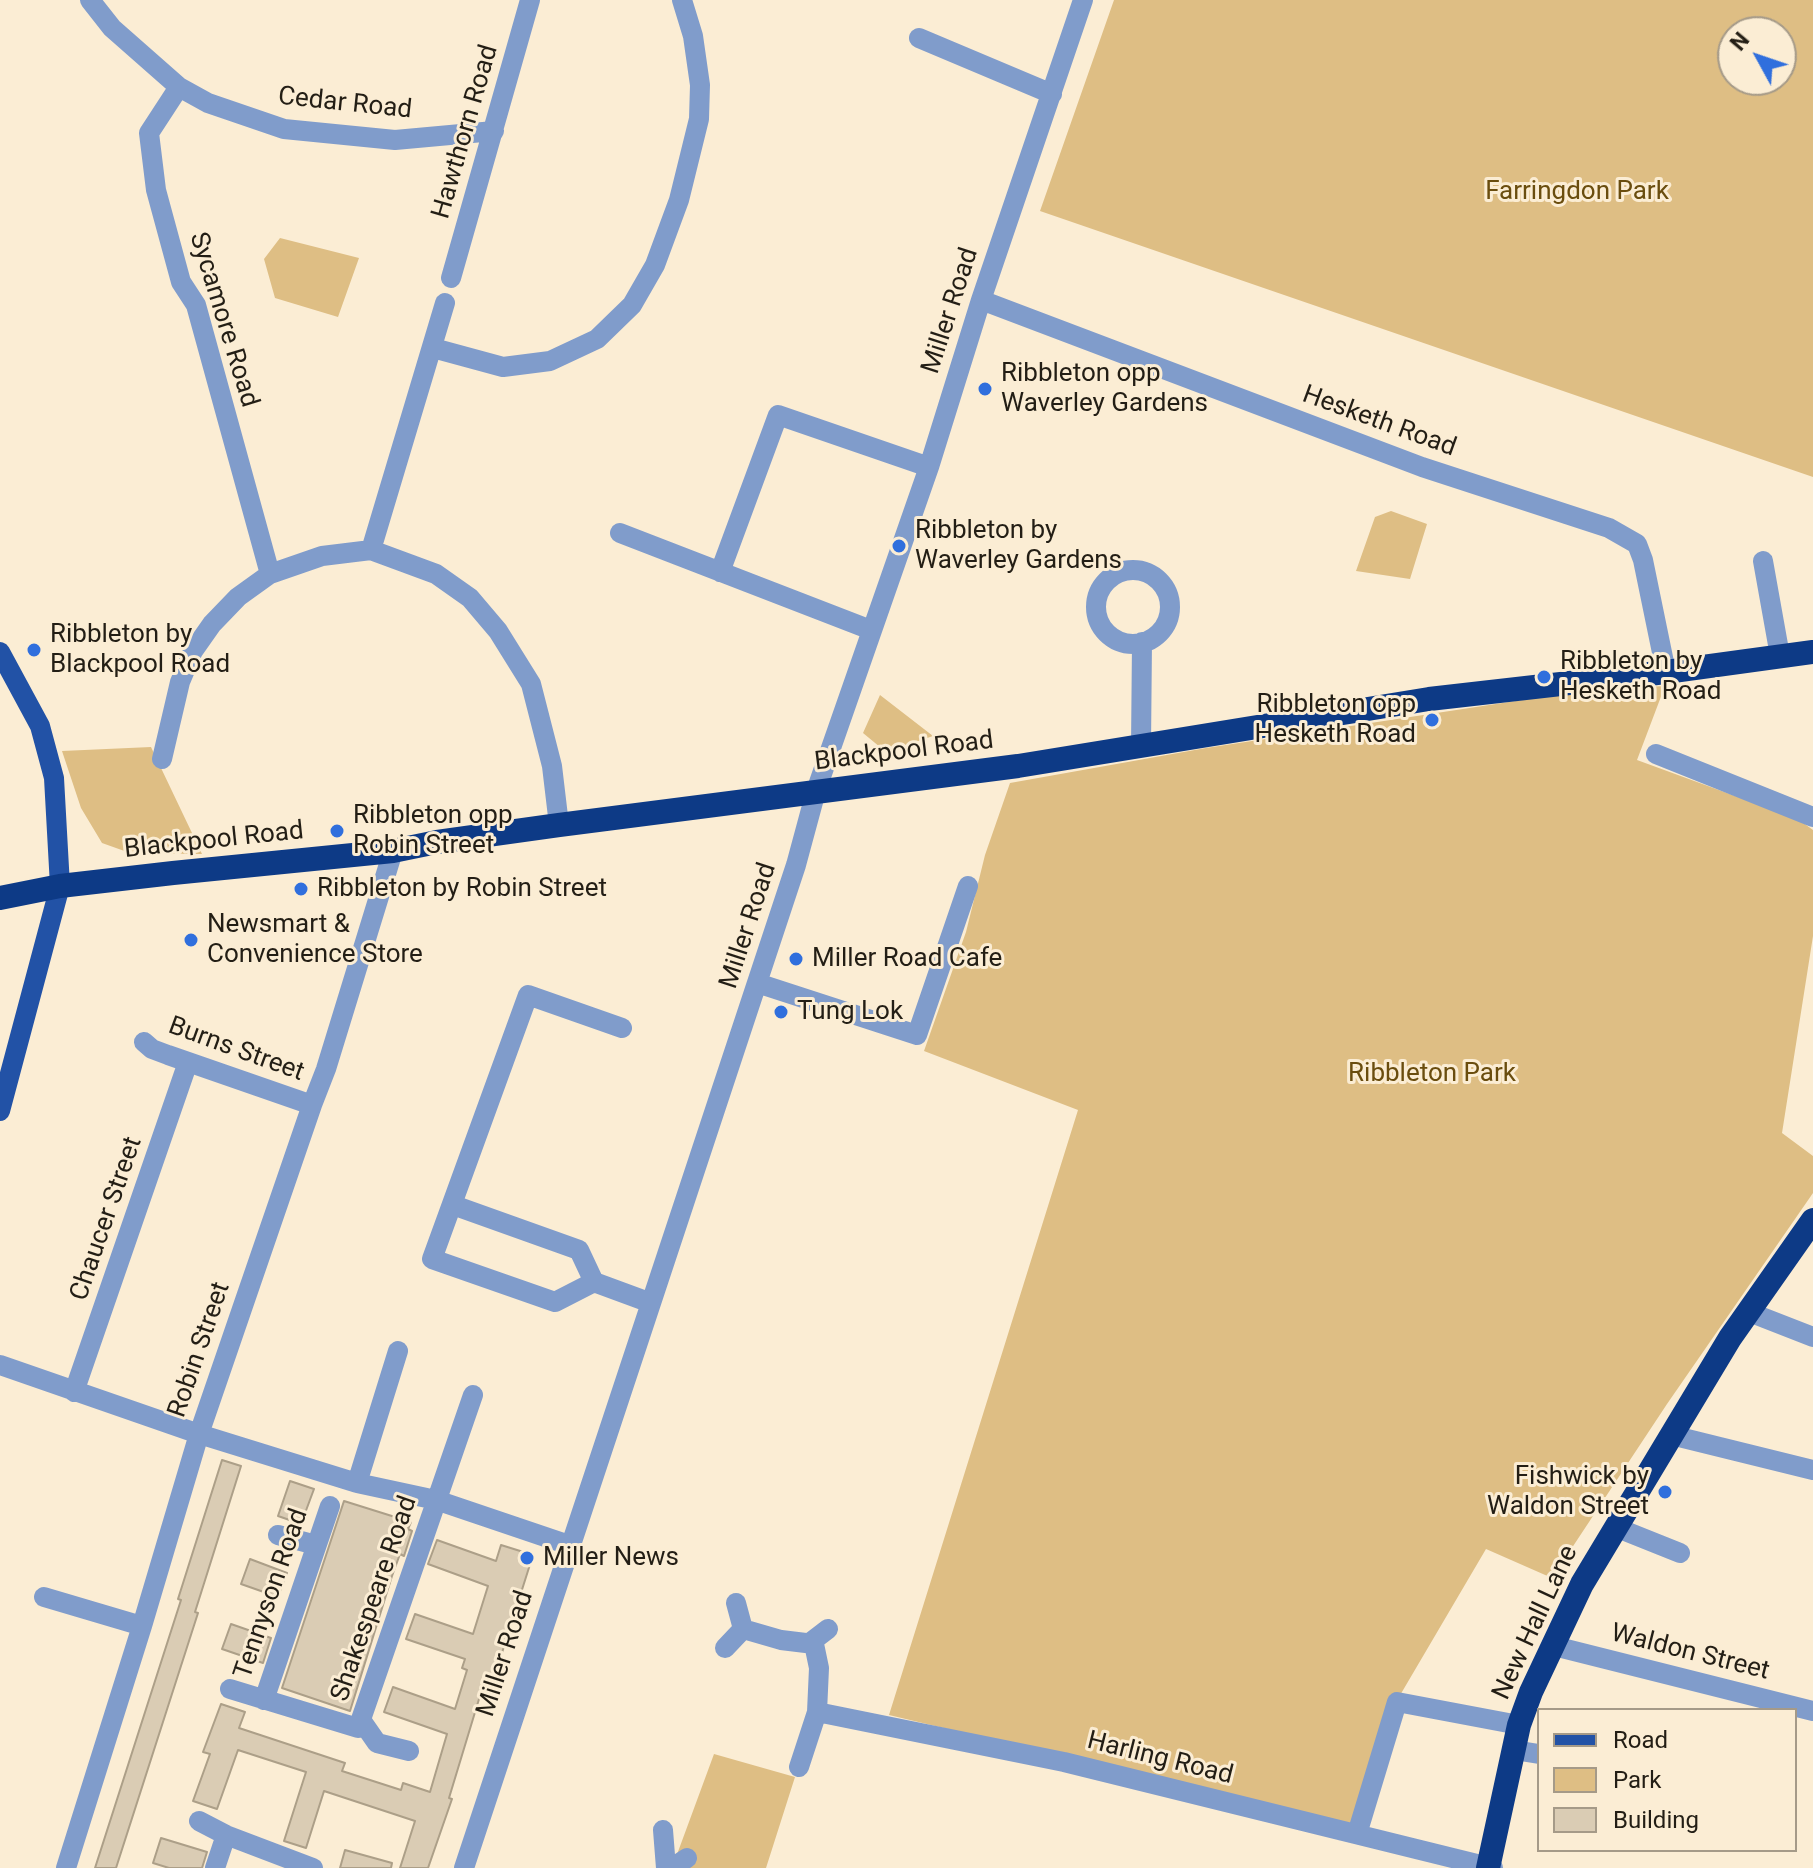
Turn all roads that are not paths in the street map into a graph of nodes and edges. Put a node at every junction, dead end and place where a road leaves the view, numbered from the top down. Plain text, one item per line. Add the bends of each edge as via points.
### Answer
1 (90, 0) edge
2 (530, 0) edge
3 (682, 0) edge
4 (1083, 0) edge
5 (919, 38) dead end
6 (179, 87) junction
7 (1052, 94) junction
8 (494, 131) junction
9 (451, 278) dead end
10 (981, 300) junction
11 (445, 303) dead end
12 (433, 348) junction
13 (929, 467) junction
14 (620, 533) dead end
15 (371, 550) junction
16 (1763, 561) dead end
17 (720, 572) junction
18 (270, 574) junction
19 (871, 630) junction
20 (1142, 642) dead end
21 (0, 652) edge
22 (1813, 652) edge
23 (1780, 656) junction
24 (1666, 672) junction
25 (1141, 746) junction
26 (1656, 754) dead end
27 (162, 759) dead end
28 (816, 791) junction
29 (1813, 817) edge
30 (559, 825) junction
31 (393, 851) junction
32 (60, 886) junction
33 (968, 886) dead end
34 (0, 898) edge
35 (757, 983) junction
36 (622, 1028) dead end
37 (144, 1042) dead end
38 (188, 1062) junction
39 (312, 1105) junction
40 (0, 1111) edge
41 (453, 1205) junction
42 (1813, 1220) edge
43 (594, 1282) junction
44 (651, 1303) junction
45 (1749, 1312) junction
46 (1813, 1337) edge
47 (398, 1351) dead end
48 (0, 1365) edge
49 (74, 1392) junction
50 (473, 1395) dead end
51 (199, 1434) junction
52 (1671, 1435) junction
53 (1813, 1470) edge
54 (357, 1483) junction
55 (436, 1500) junction
56 (330, 1506) dead end
57 (1615, 1527) junction
58 (278, 1535) dead end
59 (316, 1545) junction
60 (569, 1545) junction
61 (1680, 1553) dead end
62 (44, 1597) dead end
63 (736, 1603) dead end
64 (142, 1626) junction
65 (743, 1629) junction
66 (828, 1629) dead end
67 (811, 1642) junction
68 (1554, 1646) junction
69 (725, 1648) dead end
70 (230, 1689) dead end
71 (264, 1700) junction
72 (1813, 1711) edge
73 (817, 1712) junction
74 (361, 1720) junction
75 (1519, 1725) junction
76 (1514, 1750) junction
77 (409, 1751) dead end
78 (1537, 1754) edge
79 (799, 1767) dead end
80 (199, 1821) dead end
81 (663, 1830) dead end
82 (1357, 1834) junction
83 (226, 1835) junction
84 (675, 1865) edge
85 (66, 1868) edge
86 (215, 1868) edge
87 (313, 1868) edge
88 (464, 1868) edge
89 (1490, 1868) edge

1 - 6 street, Cedar Road via 112,28
2 - 8 street, Hawthorn Road
3 - 12 street via 700,85 699,119 679,200 655,265 632,305 597,339 550,361 503,367
4 - 7 street, Miller Road
5 - 7 street
6 - 8 street, Cedar Road via 208,103 284,129 395,140
6 - 18 street, Sycamore Road via 149,133 156,190 181,282 196,305
7 - 10 street, Miller Road
8 - 9 street, Hawthorn Road
10 - 13 street, Miller Road
10 - 24 street, Hesketh Road via 1422,467 1609,528 1637,544
11 - 12 street
12 - 15 street
13 - 17 street via 778,415
13 - 19 street, Miller Road
14 - 17 street
15 - 18 street via 322,556
15 - 30 street via 436,574 470,598 498,631 531,684 552,766
16 - 23 street
17 - 19 street
18 - 27 street via 238,597 193,651
19 - 28 street, Miller Road
20 - 25 street
21 - 32 main road via 40,726 54,778
22 - 23 highway, Blackpool Road
23 - 24 highway, Blackpool Road
24 - 25 highway, Blackpool Road via 1429,699
25 - 28 highway, Blackpool Road
26 - 29 street
28 - 30 highway, Blackpool Road
28 - 35 street, Miller Road
30 - 31 highway, Blackpool Road
31 - 32 highway, Blackpool Road
31 - 39 street, Robin Street
32 - 34 highway, Blackpool Road
32 - 40 main road
33 - 35 street via 917,1035
35 - 44 street, Miller Road
36 - 41 street via 528,995
37 - 38 street, Burns Street
38 - 39 street, Burns Street
38 - 49 street, Chaucer Street
39 - 51 street, Robin Street
41 - 43 street via 579,1250
41 - 43 street via 432,1259 555,1302
42 - 45 highway, New Hall Lane
43 - 44 street
44 - 60 street, Miller Road
45 - 46 street
45 - 52 highway, New Hall Lane
47 - 54 street
48 - 49 street
49 - 51 street
50 - 55 street, Shakespeare Road
51 - 54 street
51 - 64 street, Robin Street
52 - 53 street
52 - 57 highway, New Hall Lane
54 - 55 street
55 - 60 street
55 - 74 street, Shakespeare Road
56 - 59 street, Tennyson Road
57 - 61 street
57 - 68 highway, New Hall Lane
58 - 59 street
59 - 71 street, Tennyson Road
60 - 88 street, Miller Road
62 - 64 street
63 - 65 street
64 - 85 street, Robin Street
65 - 67 street
65 - 69 street
66 - 67 street
67 - 73 street via 817,1653
68 - 72 street, Waldon Street
68 - 75 highway, New Hall Lane
70 - 71 street
71 - 74 street, Shakespeare Road via 358,1728
73 - 79 street
73 - 82 street, Harling Road via 1064,1762
74 - 77 street via 377,1743
75 - 76 highway, New Hall Lane
75 - 82 street via 1397,1702
76 - 78 street
76 - 89 highway, New Hall Lane
80 - 83 street
81 - 84 street
82 - 89 street, Harling Road
83 - 86 street
83 - 87 street

